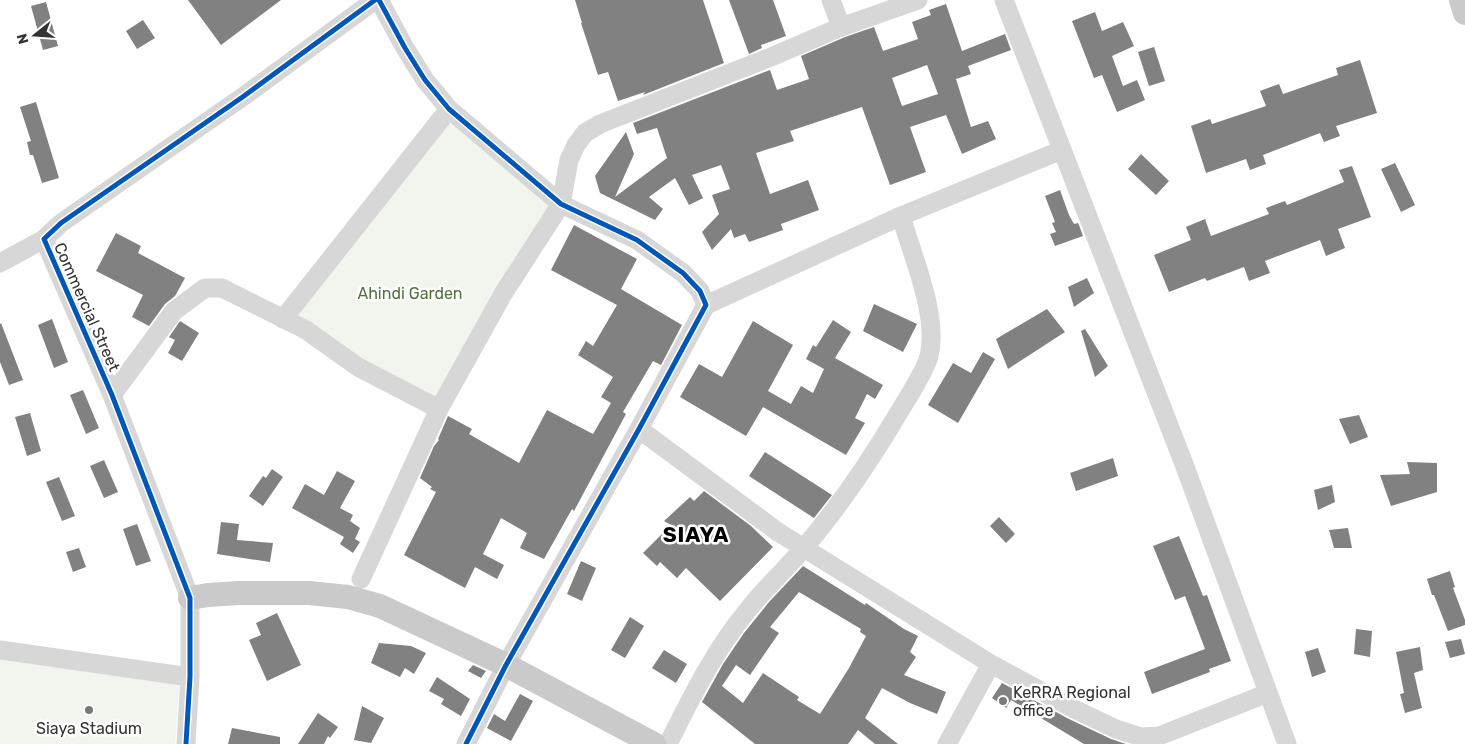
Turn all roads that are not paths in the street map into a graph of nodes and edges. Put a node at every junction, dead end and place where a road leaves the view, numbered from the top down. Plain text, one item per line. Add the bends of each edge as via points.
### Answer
1 (377, 0) edge
2 (831, 0) edge
3 (918, 0) edge
4 (1004, 0) edge
5 (1461, 0) edge
6 (1465, 13) edge
7 (841, 27) junction
8 (449, 109) junction
9 (1062, 150) junction
10 (561, 204) junction
11 (901, 216) junction
12 (44, 239) junction
13 (0, 263) edge
14 (706, 305) junction
15 (283, 320) junction
16 (112, 396) junction
17 (438, 409) junction
18 (639, 429) junction
19 (804, 548) junction
20 (360, 579) dead end
21 (190, 598) junction
22 (0, 650) edge
23 (991, 664) junction
24 (506, 665) junction
25 (190, 677) junction
26 (1268, 693) junction
27 (647, 742) edge
28 (186, 744) edge
29 (466, 744) edge
30 (668, 744) edge
31 (947, 744) edge
32 (1287, 744) edge

1 - 8 street via 425,80
1 - 12 street, Commercial Street via 61,223
2 - 7 street
3 - 7 street
4 - 9 street
5 - 6 main road
7 - 10 street via 600,124 585,133 569,160
8 - 10 street
8 - 15 street
9 - 11 street
9 - 26 street via 1184,464
10 - 14 street via 637,240 683,273 700,291
10 - 17 street via 503,294
11 - 14 street
11 - 19 street via 926,297 931,328 929,356 916,384 852,487
12 - 13 street
12 - 16 street, Commercial Street
14 - 18 street
15 - 16 street via 222,288 205,288 174,312
15 - 17 street via 306,330 358,366
16 - 21 street, Commercial Street
17 - 20 street
18 - 19 street
18 - 24 street
19 - 23 street
19 - 30 street via 747,610 722,645
21 - 24 main road via 275,593 348,597 380,606
21 - 25 street
22 - 25 street
23 - 26 street via 1074,709 1141,737 1160,736
23 - 31 street
24 - 27 main road
24 - 29 street
25 - 28 street
26 - 32 street

